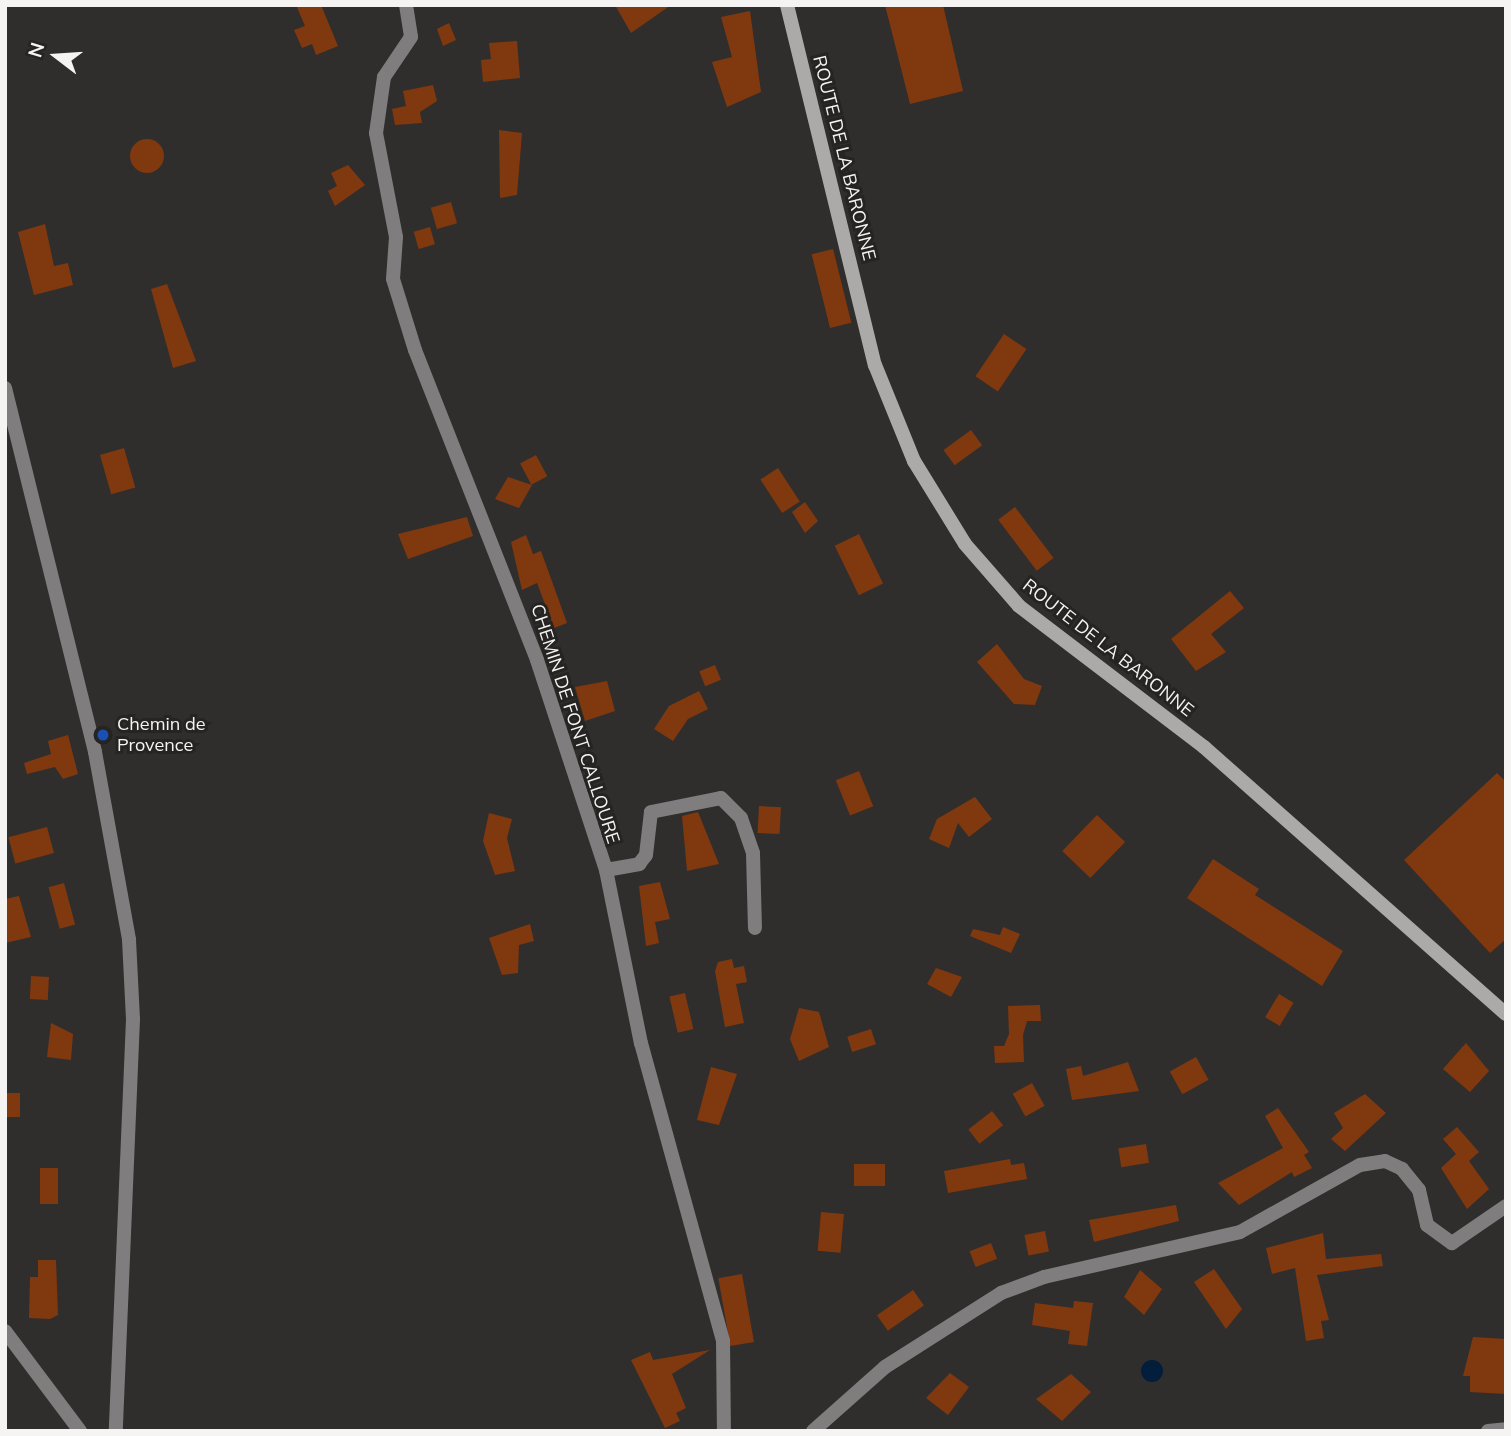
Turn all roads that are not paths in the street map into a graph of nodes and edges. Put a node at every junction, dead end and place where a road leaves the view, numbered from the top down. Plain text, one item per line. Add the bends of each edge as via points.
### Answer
1 (406, 5) edge
2 (787, 5) edge
3 (5, 388) edge
4 (606, 870) junction
5 (755, 928) dead end
6 (1506, 1014) edge
7 (1506, 1206) edge
8 (5, 1331) edge
9 (1506, 1429) edge
10 (79, 1431) edge
11 (116, 1431) edge
12 (724, 1431) edge
13 (813, 1431) edge
14 (1488, 1431) edge

1 - 4 street, CHEMIN DE FONT CALLOURE via 411,37 384,78 376,133 396,237 394,279 415,350 537,660
2 - 6 main road, ROUTE DE LA BARONNE via 875,365 914,461 965,544 1019,606 1204,747
3 - 11 street via 92,738 120,865 129,940 133,1019
4 - 5 street via 639,864 646,855 651,812 721,798 741,818 753,853
4 - 12 street, CHEMIN DE FONT CALLOURE via 641,1043 723,1341
7 - 13 street via 1452,1244 1427,1225 1419,1190 1402,1169 1385,1161 1360,1165 1240,1232 1044,1277 1000,1293 895,1360
8 - 10 street
9 - 14 street

